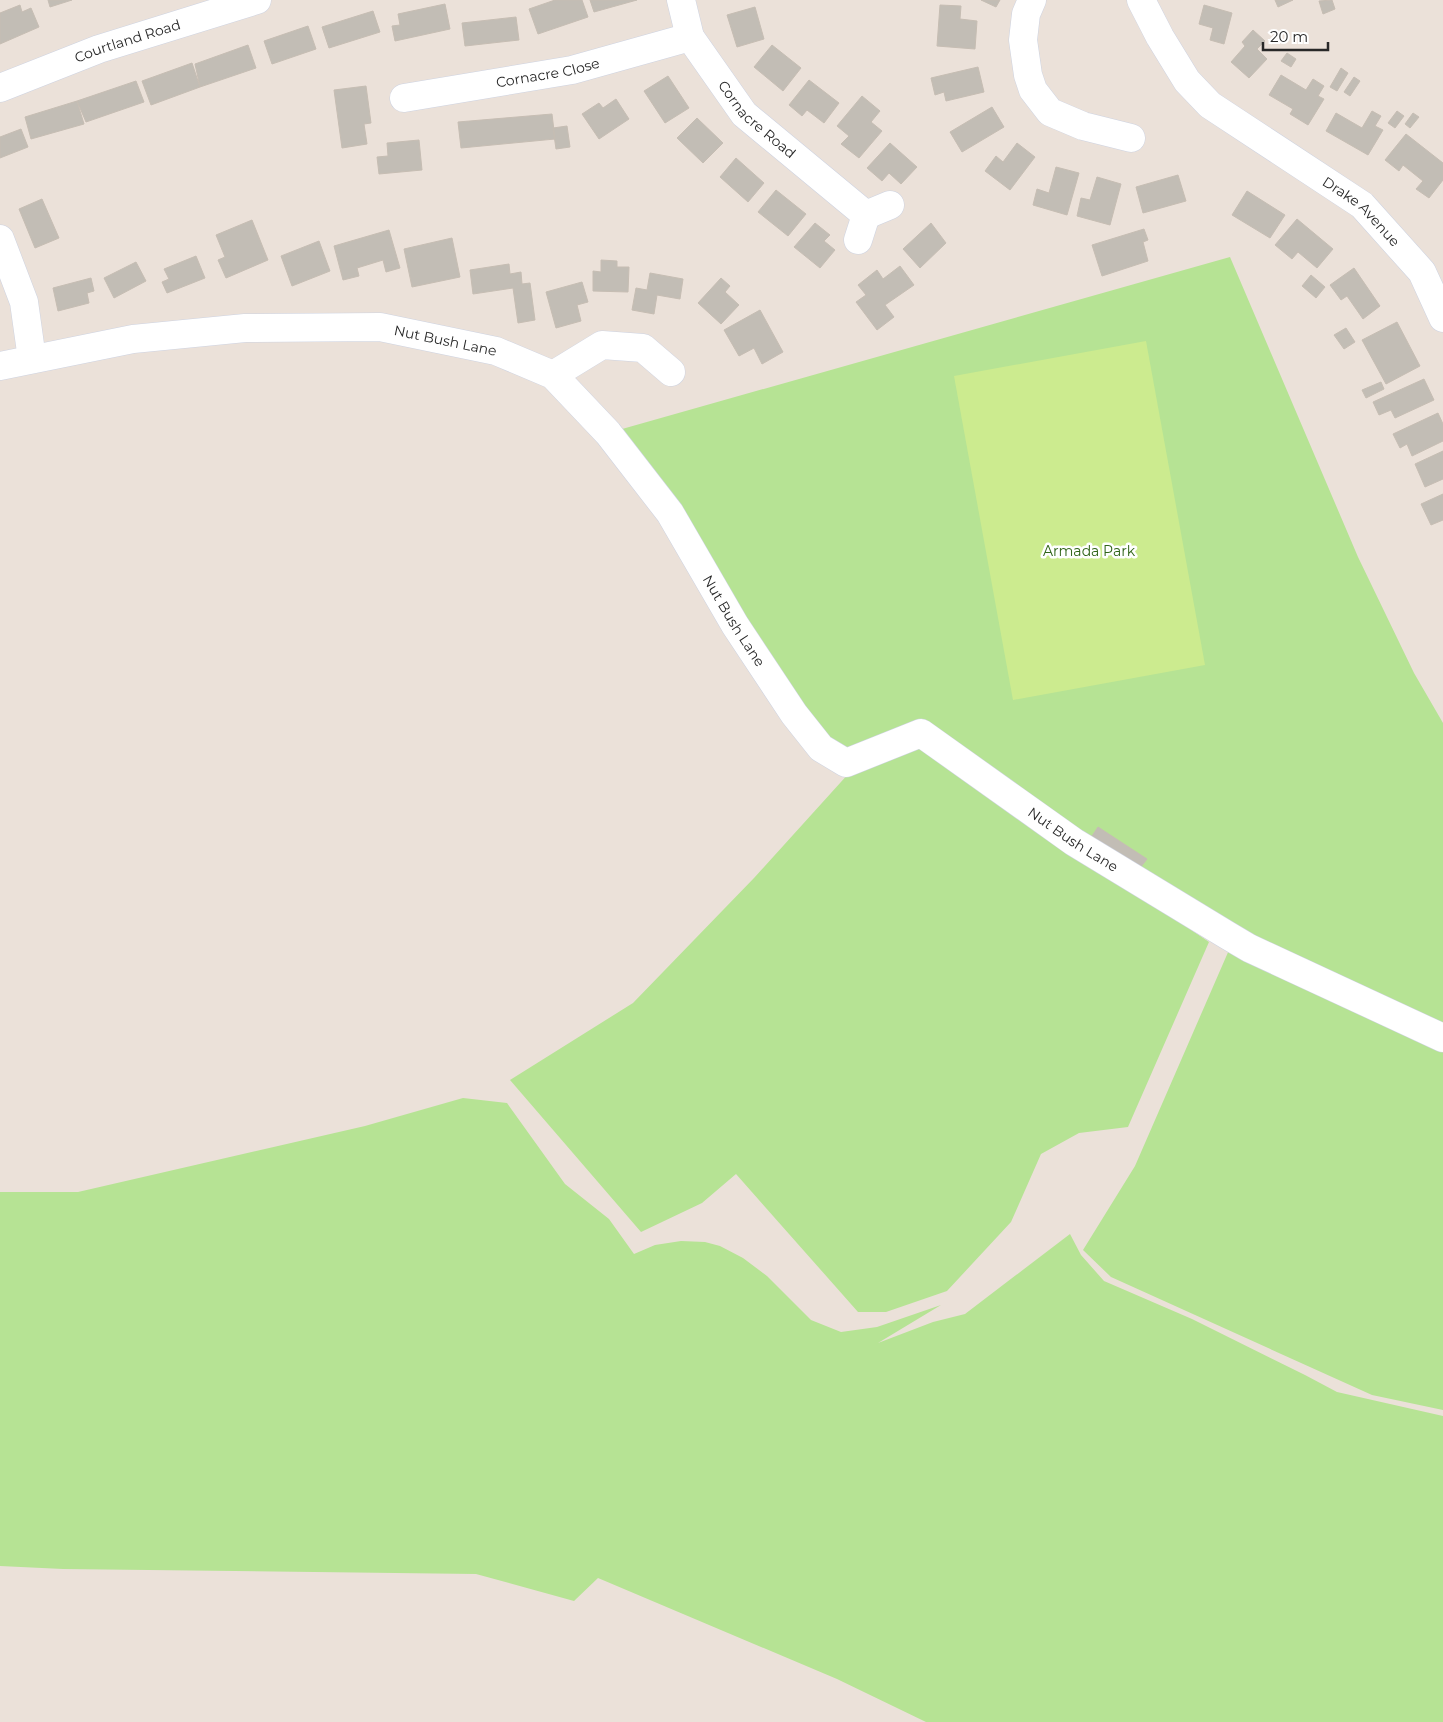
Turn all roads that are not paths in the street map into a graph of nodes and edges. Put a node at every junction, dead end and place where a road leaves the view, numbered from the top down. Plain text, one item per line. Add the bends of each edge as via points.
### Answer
1 (257, 0) edge
2 (680, 0) edge
3 (1032, 0) edge
4 (1141, 0) edge
5 (690, 37) junction
6 (0, 88) edge
7 (404, 98) dead end
8 (1131, 138) dead end
9 (871, 220) dead end
10 (0, 239) edge
11 (1443, 318) edge
12 (32, 359) junction
13 (0, 366) edge
14 (671, 372) dead end
15 (553, 375) junction
16 (1443, 1038) edge

1 - 6 street, Courtland Road via 99,49
2 - 5 street, Cornacre Road
3 - 8 street via 1026,14 1023,40 1033,90 1050,112 1083,126
4 - 11 street, Drake Avenue via 1187,81 1210,105 1362,205 1422,272
5 - 7 street, Cornacre Close via 572,70
5 - 9 street, Cornacre Road via 744,114
10 - 12 street via 24,302
12 - 13 street, Nut Bush Lane
12 - 15 street, Nut Bush Lane via 133,338 245,328 380,327 496,351
14 - 15 street via 642,348 602,346
15 - 16 street, Nut Bush Lane via 608,433 670,513 735,625 794,714 821,748 846,763 922,733 1074,842 1227,936

